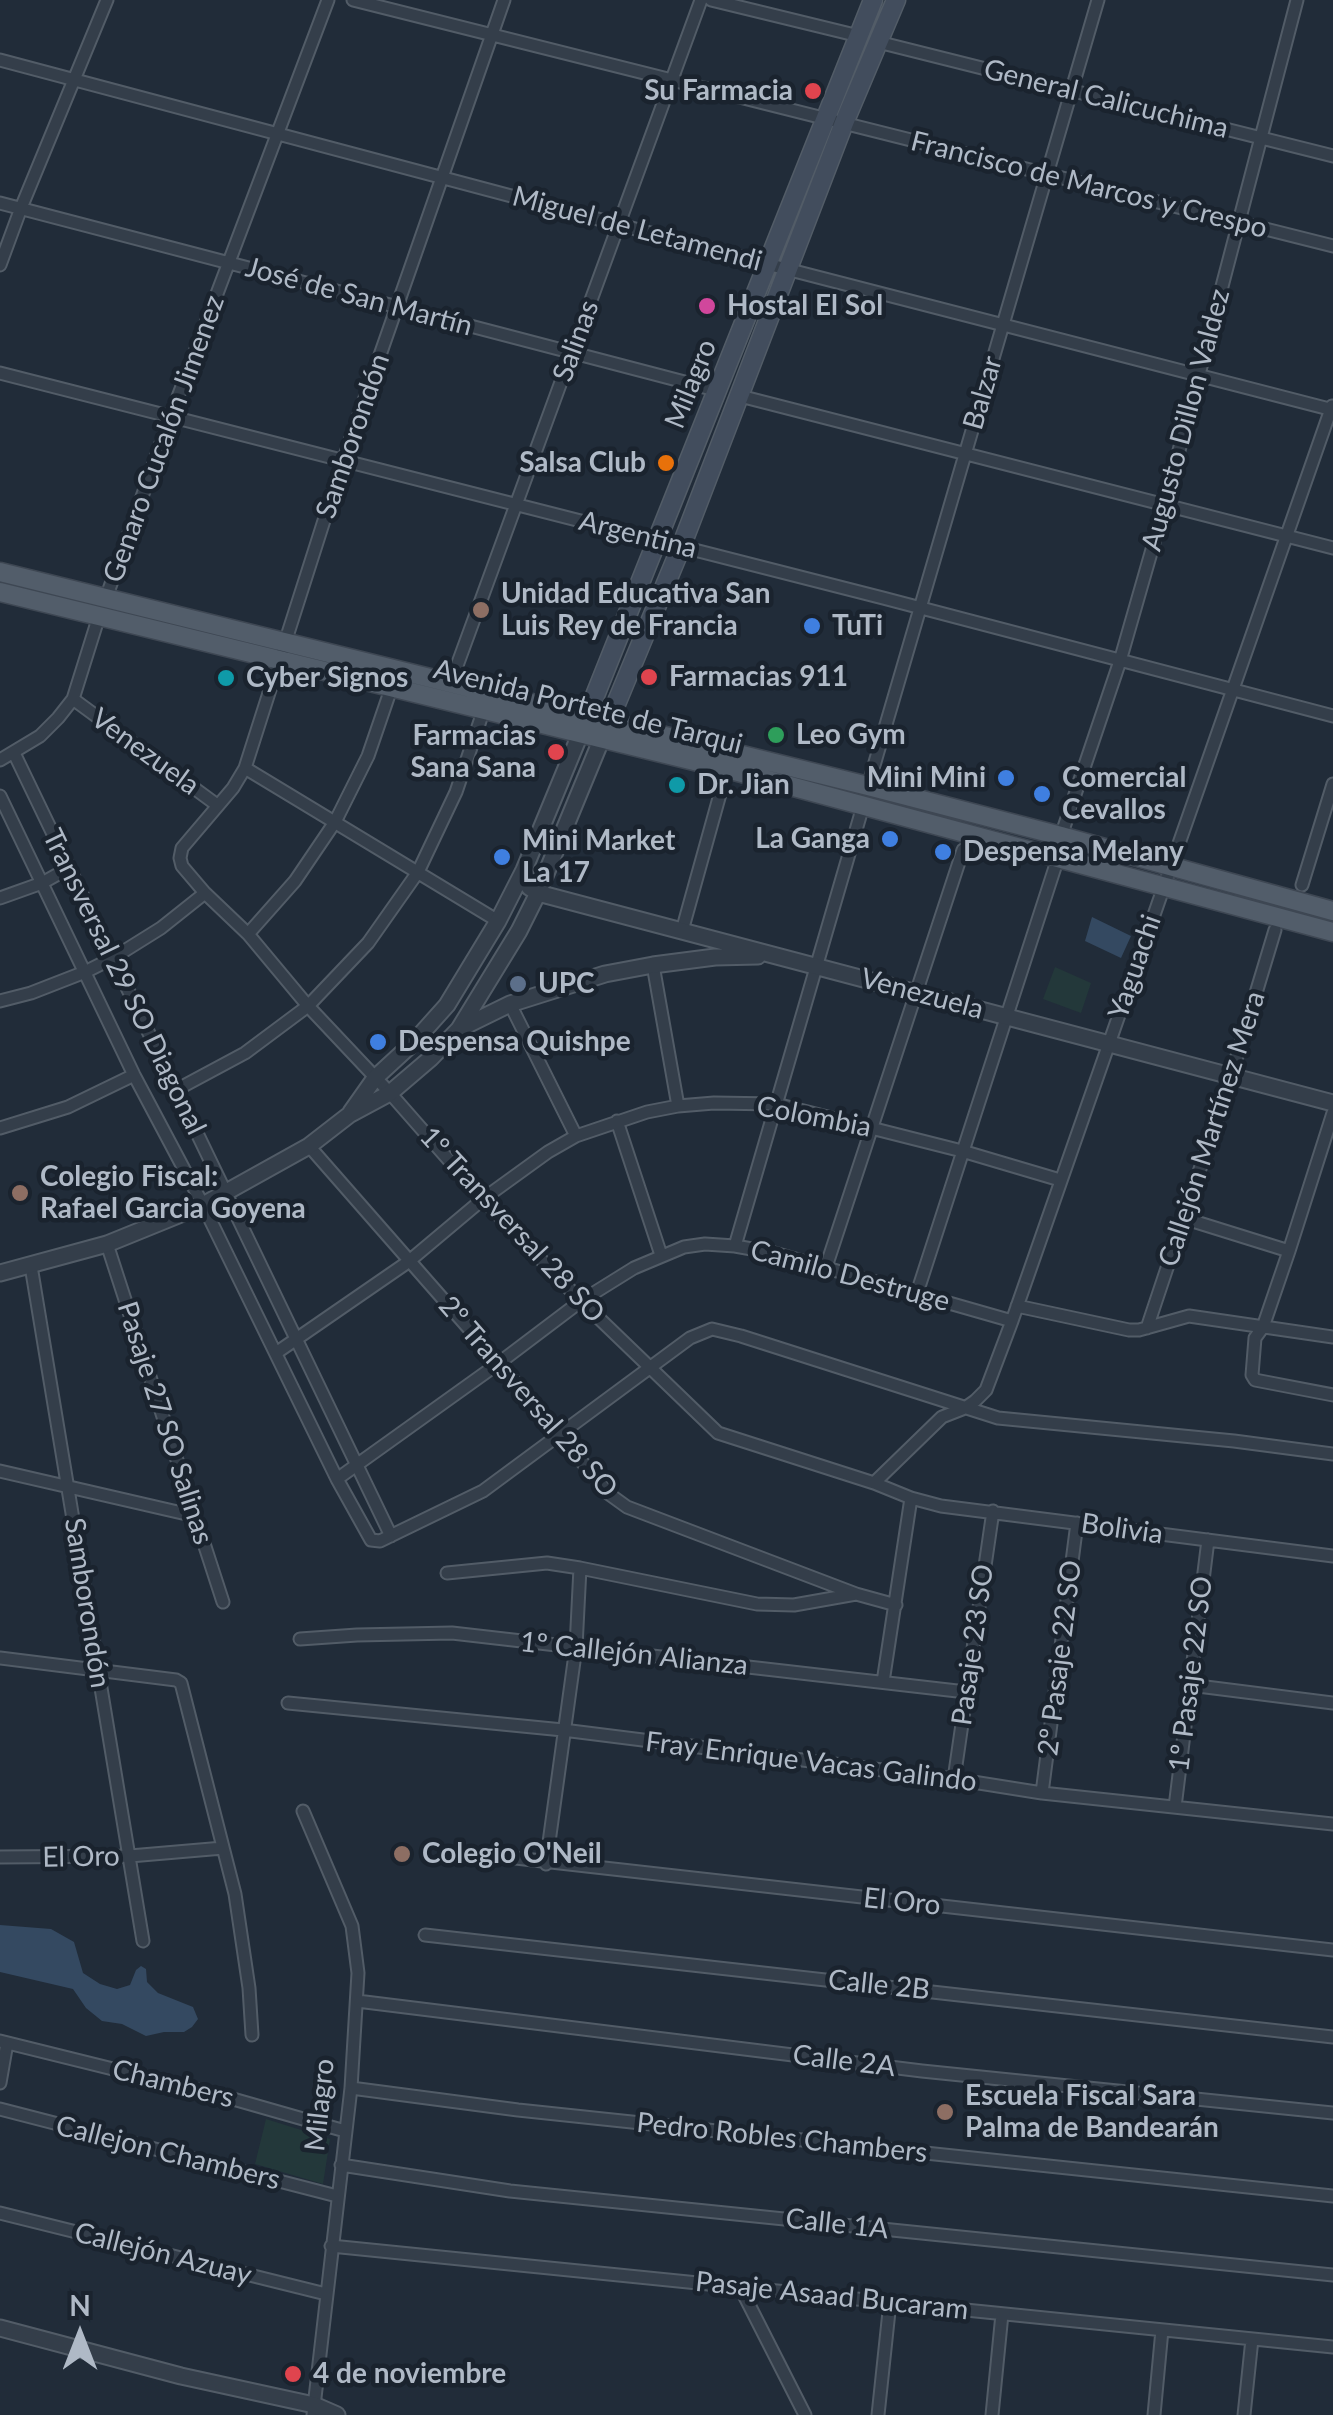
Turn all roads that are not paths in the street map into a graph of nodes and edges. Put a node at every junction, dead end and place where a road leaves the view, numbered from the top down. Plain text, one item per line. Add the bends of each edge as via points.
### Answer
1 (107, 0) edge
2 (328, 0) edge
3 (353, 0) edge
4 (504, 0) edge
5 (701, 0) edge
6 (711, 0) edge
7 (874, 0) edge
8 (896, 0) edge
9 (1098, 0) edge
10 (1296, 0) edge
11 (490, 34) junction
12 (859, 36) junction
13 (878, 42) junction
14 (0, 60) edge
15 (75, 80) junction
16 (672, 80) junction
17 (1072, 90) junction
18 (825, 118) junction
19 (844, 123) junction
20 (277, 134) junction
21 (1260, 137) junction
22 (1333, 156) edge
23 (1047, 174) junction
24 (443, 178) junction
25 (0, 203) edge
26 (20, 208) junction
27 (1238, 222) junction
28 (619, 224) junction
29 (1333, 246) edge
30 (228, 263) junction
31 (0, 264) edge
32 (767, 264) junction
33 (788, 269) junction
34 (398, 307) junction
35 (1003, 324) junction
36 (572, 352) junction
37 (0, 373) edge
38 (1197, 375) junction
39 (718, 391) junction
40 (740, 396) junction
41 (1332, 408) edge
42 (170, 418) junction
43 (965, 454) junction
44 (344, 462) junction
45 (516, 504) junction
46 (1165, 504) junction
47 (1288, 536) junction
48 (658, 540) junction
49 (682, 546) junction
50 (1333, 548) edge
51 (0, 572) edge
52 (0, 592) edge
53 (106, 598) junction
54 (920, 609) junction
55 (100, 616) junction
56 (281, 650) junction
57 (1120, 661) junction
58 (451, 682) junction
59 (392, 686) junction
60 (1233, 690) junction
61 (73, 699) junction
62 (484, 709) junction
63 (1333, 716) edge
64 (584, 724) junction
65 (606, 729) junction
66 (14, 753) junction
67 (0, 760) edge
68 (245, 768) junction
69 (727, 769) junction
70 (1333, 784) edge
71 (868, 786) junction
72 (0, 796) edge
73 (217, 805) junction
74 (862, 806) junction
75 (335, 822) junction
76 (1060, 836) junction
77 (962, 850) dead end
78 (180, 858) joint
79 (1058, 858) junction
80 (1169, 867) junction
81 (69, 868) junction
82 (524, 870) junction
83 (418, 872) junction
84 (42, 883) junction
85 (1302, 885) dead end
86 (1162, 887) junction
87 (205, 893) junction
88 (538, 893) junction
89 (0, 898) edge
90 (1333, 911) edge
91 (498, 921) junction
92 (1276, 930) dead end
93 (682, 931) junction
94 (1333, 932) edge
95 (248, 934) junction
96 (777, 955) junction
97 (113, 958) junction
98 (653, 964) junction
99 (816, 966) junction
100 (85, 972) junction
101 (916, 992) junction
102 (0, 1002) edge
103 (510, 1004) junction
104 (308, 1006) junction
105 (1007, 1016) junction
106 (459, 1029) junction
107 (1108, 1043) junction
108 (134, 1075) junction
109 (1231, 1076) junction
110 (375, 1078) junction
111 (176, 1090) junction
112 (390, 1093) junction
113 (1333, 1103) edge
114 (776, 1104) junction
115 (678, 1106) junction
116 (1333, 1112) edge
117 (349, 1115) junction
118 (617, 1121) junction
119 (0, 1128) edge
120 (871, 1128) junction
121 (576, 1136) junction
122 (309, 1146) junction
123 (962, 1151) junction
124 (1060, 1180) junction
125 (226, 1193) junction
126 (483, 1199) junction
127 (203, 1205) junction
128 (1183, 1218) junction
129 (108, 1244) junction
130 (735, 1246) junction
131 (1290, 1251) junction
132 (661, 1255) junction
133 (408, 1262) junction
134 (31, 1266) junction
135 (826, 1267) junction
136 (0, 1273) edge
137 (917, 1293) junction
138 (581, 1301) junction
139 (1018, 1306) junction
140 (1012, 1321) junction
141 (1262, 1327) junction
142 (1147, 1328) junction
143 (1333, 1336) edge
144 (296, 1339) junction
145 (276, 1354) junction
146 (499, 1363) junction
147 (652, 1367) junction
148 (986, 1390) junction
149 (1333, 1395) edge
150 (965, 1408) junction
151 (998, 1418) junction
152 (560, 1434) junction
153 (1333, 1454) edge
154 (358, 1466) junction
155 (0, 1471) edge
156 (337, 1478) junction
157 (874, 1484) junction
158 (68, 1487) junction
159 (911, 1498) junction
160 (993, 1512) junction
161 (194, 1516) junction
162 (1077, 1523) junction
163 (391, 1536) junction
164 (1208, 1540) junction
165 (1333, 1556) edge
166 (580, 1568) junction
167 (447, 1572) dead end
168 (856, 1594) junction
169 (222, 1602) dead end
170 (896, 1605) junction
171 (300, 1640) dead end
172 (576, 1647) junction
173 (0, 1658) edge
174 (98, 1671) junction
175 (883, 1682) junction
176 (1190, 1686) junction
177 (966, 1692) junction
178 (288, 1703) dead end
179 (1333, 1703) edge
180 (563, 1730) junction
181 (954, 1779) junction
182 (1042, 1793) junction
183 (1175, 1808) junction
184 (303, 1811) dead end
185 (1333, 1824) edge
186 (222, 1848) junction
187 (471, 1854) dead end
188 (130, 1856) junction
189 (0, 1858) edge
190 (546, 1864) junction
191 (425, 1934) dead end
192 (143, 1941) dead end
193 (1333, 1950) edge
194 (357, 2001) junction
195 (252, 2035) dead end
196 (1333, 2037) edge
197 (4, 2042) edge
198 (0, 2083) edge
199 (351, 2088) junction
200 (0, 2110) edge
201 (1333, 2113) edge
202 (345, 2132) junction
203 (341, 2165) junction
204 (337, 2196) junction
205 (1333, 2196) edge
206 (0, 2214) edge
207 (332, 2246) junction
208 (1333, 2275) edge
209 (740, 2287) junction
210 (326, 2294) junction
211 (890, 2302) junction
212 (1002, 2314) junction
213 (0, 2328) edge
214 (1162, 2330) junction
215 (1252, 2339) junction
216 (1333, 2347) edge
217 (313, 2410) edge
218 (338, 2415) edge
219 (805, 2415) edge
220 (878, 2415) edge
221 (992, 2415) edge
222 (1154, 2415) edge
223 (1244, 2415) edge

1 - 15 street
2 - 20 street, Genaro Cucalón Jimenez
3 - 11 street
4 - 11 street, Samborondón
5 - 16 street, Salinas
6 - 12 street
7 - 12 main road, Milagro
8 - 13 main road, Milagro
9 - 17 street, Balzar
10 - 21 street, Augusto Dillon Valdez
11 - 16 street
11 - 24 street, Samborondón
12 - 18 main road, Milagro
13 - 17 street, General Calicuchima
13 - 19 main road, Milagro
14 - 15 street, Miguel de Letamendi
15 - 20 street, Miguel de Letamendi
15 - 26 street
16 - 18 street
16 - 28 street, Salinas
17 - 21 street, General Calicuchima
17 - 23 street, Balzar
18 - 19 street, Francisco de Marcos y Crespo
18 - 32 main road, Milagro
19 - 23 street, Francisco de Marcos y Crespo
19 - 33 main road, Milagro
20 - 24 street, Miguel de Letamendi
20 - 30 street, Genaro Cucalón Jimenez
21 - 22 street, General Calicuchima
21 - 27 street, Augusto Dillon Valdez
23 - 27 street, Francisco de Marcos y Crespo
23 - 35 street, Balzar
24 - 28 street, Miguel de Letamendi
24 - 34 street, Samborondón
25 - 26 street, José de San Martín
26 - 30 street, José de San Martín
26 - 31 street
27 - 29 street, Francisco de Marcos y Crespo
27 - 38 street, Augusto Dillon Valdez
28 - 32 street, Miguel de Letamendi
28 - 36 street, Salinas
30 - 34 street, José de San Martín
30 - 42 street, Genaro Cucalón Jimenez
32 - 33 street, Miguel de Letamendi
32 - 39 main road, Milagro
33 - 35 street, Miguel de Letamendi
33 - 40 main road, Milagro
34 - 36 street, José de San Martín
34 - 44 street, Samborondón
35 - 38 street, Miguel de Letamendi
35 - 43 street, Balzar
36 - 39 street, José de San Martín
36 - 45 street, Salinas
37 - 42 street, Argentina
38 - 41 street, Miguel de Letamendi
38 - 46 street, Augusto Dillon Valdez
39 - 48 main road, Milagro
40 - 43 street
40 - 49 main road, Milagro
41 - 47 street, Yaguachi
42 - 44 street, Argentina
42 - 53 street, Genaro Cucalón Jimenez
43 - 46 street
43 - 54 street, Balzar
44 - 45 street, Argentina
44 - 56 street, Samborondón
45 - 48 street, Argentina
45 - 58 street, Salinas
46 - 47 street
46 - 57 street, Augusto Dillon Valdez
47 - 50 street
47 - 60 street, Yaguachi
48 - 49 street, Argentina
48 - 64 main road, Milagro
49 - 54 street, Argentina
49 - 65 main road
51 - 53 main road, Avenida Portete de Tarqui
52 - 55 main road, Avenida Portete de Tarqui
53 - 56 main road, Avenida Portete de Tarqui
54 - 57 street, Argentina
54 - 71 street, Balzar
55 - 56 main road, Avenida Portete de Tarqui
55 - 61 street, Genaro Cucalón Jimenez
56 - 58 main road, Avenida Portete de Tarqui
56 - 59 main road, Avenida Portete de Tarqui
56 - 68 street, Samborondón
57 - 60 street, Argentina
57 - 76 street, Augusto Dillon Valdez
58 - 64 main road, Avenida Portete de Tarqui
59 - 62 main road, Avenida Portete de Tarqui
59 - 75 street
60 - 63 street, Argentina
60 - 80 street, Yaguachi
61 - 66 street, Genaro Cucalón Jimenez via 40,736
61 - 73 street, Venezuela
62 - 64 main road, Avenida Portete de Tarqui
62 - 83 street via 456,792
64 - 65 main road, Avenida Portete de Tarqui
64 - 82 street
65 - 69 main road, Avenida Portete de Tarqui
65 - 71 main road, Avenida Portete de Tarqui
65 - 88 street
66 - 67 street, Genaro Cucalón Jimenez
66 - 81 street, Transversal 29 SO Diagonal
68 - 73 street, Samborondón
68 - 75 street, Venezuela
69 - 74 main road, Avenida Portete de Tarqui
69 - 93 street
70 - 85 street
71 - 76 main road, Avenida Portete de Tarqui
72 - 84 street, Transversal 29 SO Diagonal
73 - 78 street, Samborondón
74 - 79 main road, Avenida Portete de Tarqui
74 - 99 street
75 - 83 street, Venezuela
75 - 95 street
76 - 80 main road, Avenida Portete de Tarqui
77 - 101 street
78 - 87 street, 1º Transversal 28 SO
79 - 86 main road, Avenida Portete de Tarqui
79 - 105 street
80 - 86 street, Yaguachi
80 - 90 main road, Avenida Portete de Tarqui
81 - 84 street
81 - 97 street, Transversal 29 SO Diagonal
82 - 88 street
82 - 91 street
83 - 91 street, Venezuela
83 - 104 street via 368,943
84 - 89 street
84 - 100 street, Transversal 29 SO Diagonal
86 - 94 main road, Avenida Portete de Tarqui
86 - 107 street, Yaguachi
87 - 95 street, 1º Transversal 28 SO
87 - 97 street
88 - 93 street, Venezuela
88 - 106 street
91 - 110 street via 447,1005
92 - 109 street, Callejón Martínez Mera
93 - 96 street, Venezuela
95 - 104 street, 1º Transversal 28 SO
96 - 98 street
96 - 99 street, Venezuela
97 - 100 street
97 - 111 street, Transversal 29 SO Diagonal
98 - 103 street
98 - 115 street
99 - 101 street, Venezuela
99 - 114 street
100 - 102 street
100 - 108 street, Transversal 29 SO Diagonal
101 - 105 street, Venezuela
101 - 120 street
103 - 106 street
103 - 121 street
104 - 110 street, 1º Transversal 28 SO
104 - 111 street via 245,1053
105 - 107 street, Venezuela
105 - 123 street
106 - 112 street
107 - 109 street, Venezuela
107 - 124 street, Yaguachi
108 - 119 street via 68,1107
108 - 127 street, Transversal 29 SO Diagonal
109 - 113 street, Venezuela
109 - 128 street, Callejón Martínez Mera
110 - 112 street, 1º Transversal 28 SO
110 - 117 street
111 - 125 street, Transversal 29 SO Diagonal
112 - 117 street
112 - 126 street, 1º Transversal 28 SO
114 - 115 street, Colombia
114 - 120 street, Colombia
114 - 130 street
115 - 118 street, Colombia
116 - 131 street
117 - 122 street
118 - 121 street, Colombia
118 - 132 street
120 - 123 street, Colombia
120 - 135 street
121 - 126 street, Colombia
122 - 125 street
122 - 133 street, 2º Transversal 28 SO
123 - 124 street, Colombia
123 - 137 street
124 - 139 street, Yaguachi
125 - 127 street
125 - 144 street, Transversal 29 SO Diagonal
126 - 133 street, Colombia
126 - 138 street, 1º Transversal 28 SO
127 - 129 street
127 - 145 street, Transversal 29 SO Diagonal
128 - 131 street
128 - 142 street, Callejón Martínez Mera
129 - 134 street
129 - 161 street, Pasaje 27 SO Salinas
130 - 132 street, Camilo Destruge via 705,1244
130 - 135 street, Camilo Destruge
131 - 141 street
132 - 138 street, Camilo Destruge
133 - 144 street, Colombia
133 - 146 street, 2º Transversal 28 SO
134 - 136 street
134 - 158 street, Samborondón
135 - 137 street, Camilo Destruge
137 - 140 street, Camilo Destruge
138 - 146 street, Camilo Destruge
138 - 147 street, 1º Transversal 28 SO
139 - 140 street, Yaguachi
139 - 142 street
140 - 148 street, Yaguachi
141 - 142 street via 1189,1316
141 - 143 street
141 - 149 street via 1255,1338 1255,1380
144 - 145 street, Colombia
144 - 154 street, Transversal 29 SO Diagonal
145 - 156 street, Transversal 29 SO Diagonal
146 - 152 street, 2º Transversal 28 SO
146 - 154 street, Camilo Destruge
147 - 150 street via 712,1329
147 - 152 street
147 - 157 street, 1º Transversal 28 SO via 724,1436
148 - 150 street, Yaguachi
148 - 151 street
150 - 151 street
150 - 157 street, Yaguachi via 942,1416
151 - 153 street
152 - 163 street via 484,1490
152 - 168 street, 2º Transversal 28 SO via 627,1507
154 - 156 street, Camilo Destruge
154 - 163 street, Transversal 29 SO Diagonal
155 - 158 street
156 - 163 street, Transversal 29 SO Diagonal via 370,1540
157 - 159 street, 1º Transversal 28 SO
158 - 161 street
158 - 174 street, Samborondón
159 - 160 street, Bolivia
159 - 170 street
160 - 162 street, Bolivia
160 - 177 street, Pasaje 23 SO
161 - 169 street, Pasaje 27 SO Salinas
162 - 164 street, Bolivia
162 - 182 street, 2º Pasaje 22 SO
164 - 165 street, Bolivia
164 - 176 street, 1º Pasaje 22 SO
166 - 167 street via 547,1563
166 - 168 street via 757,1604
166 - 172 street
168 - 170 street, 2º Transversal 28 SO
170 - 175 street
171 - 172 street, 1º Callejón Alianza via 452,1633
172 - 175 street, 1º Callejón Alianza
172 - 180 street
173 - 174 street
174 - 186 street via 182,1686
174 - 188 street, Samborondón
175 - 177 street, 1º Callejón Alianza
176 - 179 street
176 - 183 street, 1º Pasaje 22 SO
177 - 181 street, Pasaje 23 SO
178 - 180 street, Fray Enrique Vacas Galindo
180 - 181 street, Fray Enrique Vacas Galindo
180 - 190 street
181 - 182 street, Fray Enrique Vacas Galindo
182 - 183 street, Fray Enrique Vacas Galindo
183 - 185 street, Fray Enrique Vacas Galindo
184 - 194 street, Milagro via 352,1926
186 - 188 street, El Oro
186 - 195 street via 243,1941
187 - 190 street, El Oro
188 - 189 street, El Oro
188 - 192 street, Samborondón
190 - 193 street, El Oro
191 - 196 street, Calle 2B
194 - 199 street, Milagro
194 - 201 street, Calle 2A
197 - 198 street
197 - 202 street, Chambers
199 - 202 street, Milagro
199 - 205 street, Pedro Robles Chambers
200 - 204 street, Callejon Chambers
202 - 203 street, Milagro
203 - 204 street, Milagro
203 - 208 street, Calle 1A via 530,2193
204 - 207 street, Milagro
206 - 210 street, Callejón Azuay
207 - 209 street, Pasaje Asaad Bucaram
207 - 210 street, Milagro
209 - 211 street, Pasaje Asaad Bucaram
209 - 219 street
210 - 217 street, Milagro
211 - 212 street, Pasaje Asaad Bucaram
211 - 220 street
212 - 214 street, Pasaje Asaad Bucaram
212 - 221 street
213 - 217 street
214 - 215 street, Pasaje Asaad Bucaram
214 - 222 street
215 - 216 street, Pasaje Asaad Bucaram
215 - 223 street
217 - 218 street

